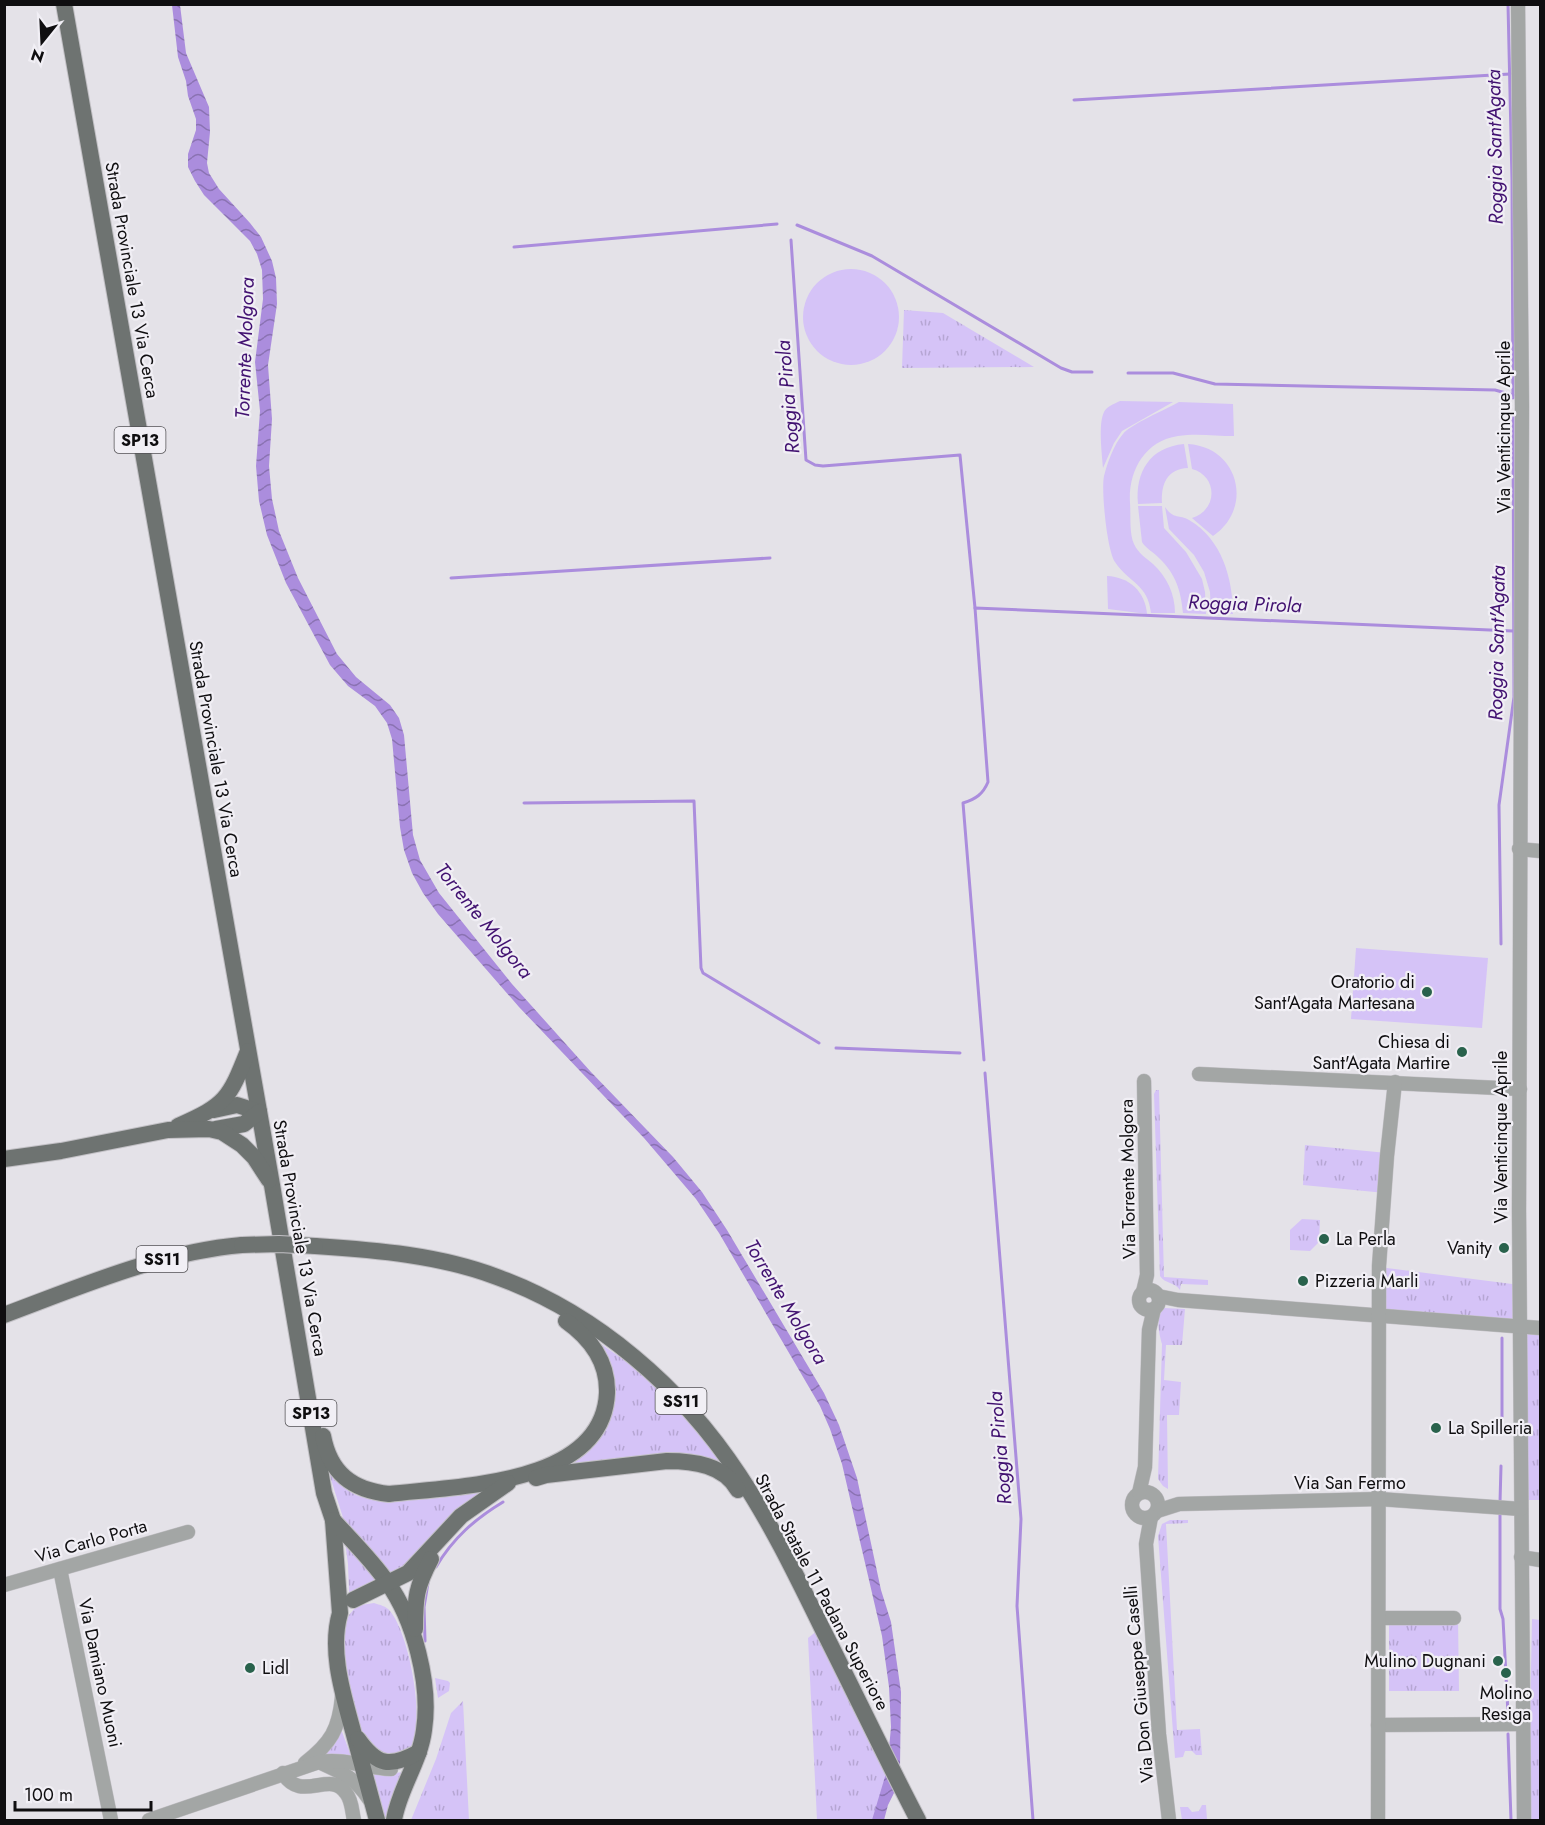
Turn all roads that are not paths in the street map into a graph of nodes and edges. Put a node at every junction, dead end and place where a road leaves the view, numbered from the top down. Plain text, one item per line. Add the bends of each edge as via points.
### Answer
1 (64, 4) edge
2 (1518, 4) edge
3 (1519, 849) junction
4 (1540, 851) edge
5 (248, 1051) junction
6 (1199, 1074) dead end
7 (1144, 1082) dead end
8 (1395, 1082) junction
9 (1520, 1089) junction
10 (259, 1112) junction
11 (208, 1122) junction
12 (61, 1151) junction
13 (4, 1159) edge
14 (4, 1166) edge
15 (272, 1185) junction
16 (503, 1278) junction
17 (84, 1286) junction
18 (1151, 1300) junction
19 (4, 1304) edge
20 (292, 1305) junction
21 (4, 1315) edge
22 (1380, 1315) junction
23 (1520, 1327) junction
24 (1540, 1328) edge
25 (516, 1478) junction
26 (496, 1490) junction
27 (1149, 1494) junction
28 (1379, 1499) junction
29 (1179, 1504) junction
30 (1521, 1509) junction
31 (1136, 1514) junction
32 (1154, 1514) junction
33 (333, 1520) junction
34 (188, 1532) dead end
35 (442, 1537) junction
36 (1146, 1544) junction
37 (1521, 1557) junction
38 (1540, 1560) edge
39 (60, 1569) junction
40 (387, 1582) junction
41 (800, 1583) junction
42 (4, 1584) edge
43 (353, 1600) junction
44 (340, 1613) junction
45 (405, 1615) junction
46 (1379, 1618) junction
47 (1454, 1618) dead end
48 (415, 1642) junction
49 (342, 1695) junction
50 (1522, 1724) junction
51 (1378, 1725) junction
52 (354, 1733) junction
53 (419, 1752) junction
54 (319, 1762) junction
55 (361, 1763) junction
56 (298, 1768) junction
57 (283, 1773) junction
58 (373, 1804) junction
59 (111, 1821) edge
60 (149, 1821) edge
61 (354, 1821) edge
62 (377, 1821) edge
63 (394, 1821) edge
64 (918, 1821) edge
65 (1169, 1821) edge
66 (1378, 1821) edge
67 (1524, 1821) edge

1 - 5 main road, Strada Provinciale 13 Via Cerca / SP13
2 - 3 street, Via Venticinque Aprile via 1522,361
3 - 4 street
3 - 9 street, Via Venticinque Aprile
5 - 10 main road, Strada Provinciale 13 Via Cerca / SP13
5 - 11 main road via 230,1092
6 - 8 street
7 - 18 street, Via Torrente Molgora via 1147,1275
8 - 9 street
8 - 22 street via 1379,1266
9 - 23 street, Via Venticinque Aprile
10 - 11 main road via 232,1128
10 - 15 main road, Strada Provinciale 13 Via Cerca / SP13
11 - 12 main road
11 - 15 main road via 242,1145
12 - 13 main road
12 - 14 main road
15 - 20 main road, Strada Provinciale 13 Via Cerca / SP13
16 - 17 main road, Strada Statale 11 Padana Superiore / SS11, bridge via 416,1256 279,1244 215,1248 170,1257
16 - 25 main road via 587,1339 598,1356 607,1385 602,1417 587,1440 573,1453
16 - 41 main road, Strada Statale 11 Padana Superiore / SS11 via 601,1333 677,1398 740,1476
17 - 19 main road via 45,1290
17 - 21 main road, Strada Statale 11 Padana Superiore / SS11
18 - 22 street
18 - 27 street, Via Torrente Molgora via 1145,1467
20 - 25 main road via 314,1380 326,1449 337,1469 354,1485 389,1494
20 - 33 main road, Strada Provinciale 13 Via Cerca / SP13 via 324,1493
22 - 23 street
22 - 28 street
23 - 24 street
23 - 30 street, Via Venticinque Aprile
25 - 26 main road
26 - 35 main road via 469,1509
26 - 41 main road via 546,1475 667,1461 705,1465 734,1482 774,1554
27 - 29 street
27 - 31 street, Via Torrente Molgora via 1132,1503
27 - 32 street, Via Torrente Molgora via 1159,1505
28 - 29 street, Via San Fermo
28 - 30 street, Via San Fermo
28 - 46 street
29 - 32 street
30 - 37 street, Via Venticinque Aprile
31 - 32 street via 1142,1518
31 - 36 street, Via Don Giuseppe Caselli
32 - 36 street, Via Don Giuseppe Caselli
33 - 40 main road, Strada Provinciale 13 Via Cerca / SP13
33 - 44 main road, Strada Provinciale 13 Via Cerca / SP13
34 - 39 street, Via Carlo Porta
35 - 40 main road via 414,1568
35 - 48 main road via 416,1593
36 - 65 street, Via Don Giuseppe Caselli
37 - 38 street
37 - 50 street, Via Venticinque Aprile
39 - 42 street, Via Carlo Porta
39 - 59 street, Via Damiano Muoni
40 - 43 main road
40 - 45 main road, Strada Provinciale 13 Via Cerca / SP13
41 - 64 main road, Strada Statale 11 Padana Superiore / SS11
43 - 44 main road
43 - 45 main road via 383,1599
44 - 49 main road, Strada Provinciale 13 Via Cerca / SP13 via 336,1649
45 - 48 main road, Strada Provinciale 13 Via Cerca / SP13
46 - 47 street
46 - 51 street
48 - 53 main road, Strada Provinciale 13 Via Cerca / SP13 via 426,1704
49 - 52 main road, Strada Provinciale 13 Via Cerca / SP13
49 - 56 street via 334,1733 320,1751
50 - 51 street
50 - 67 street, Via Venticinque Aprile
51 - 66 street
52 - 53 main road, SP13 via 381,1762 399,1761
52 - 55 main road, Strada Provinciale 13 Via Cerca / SP13
53 - 55 street via 399,1768
53 - 63 main road, Strada Provinciale 13 Via Cerca / SP13
54 - 55 street
54 - 56 street
54 - 58 street via 351,1777
55 - 58 main road, Strada Provinciale 13 Via Cerca / SP13
56 - 57 street
57 - 60 street
57 - 61 street via 297,1786 332,1783 342,1788 349,1797
58 - 62 main road, Strada Provinciale 13 Via Cerca / SP13

